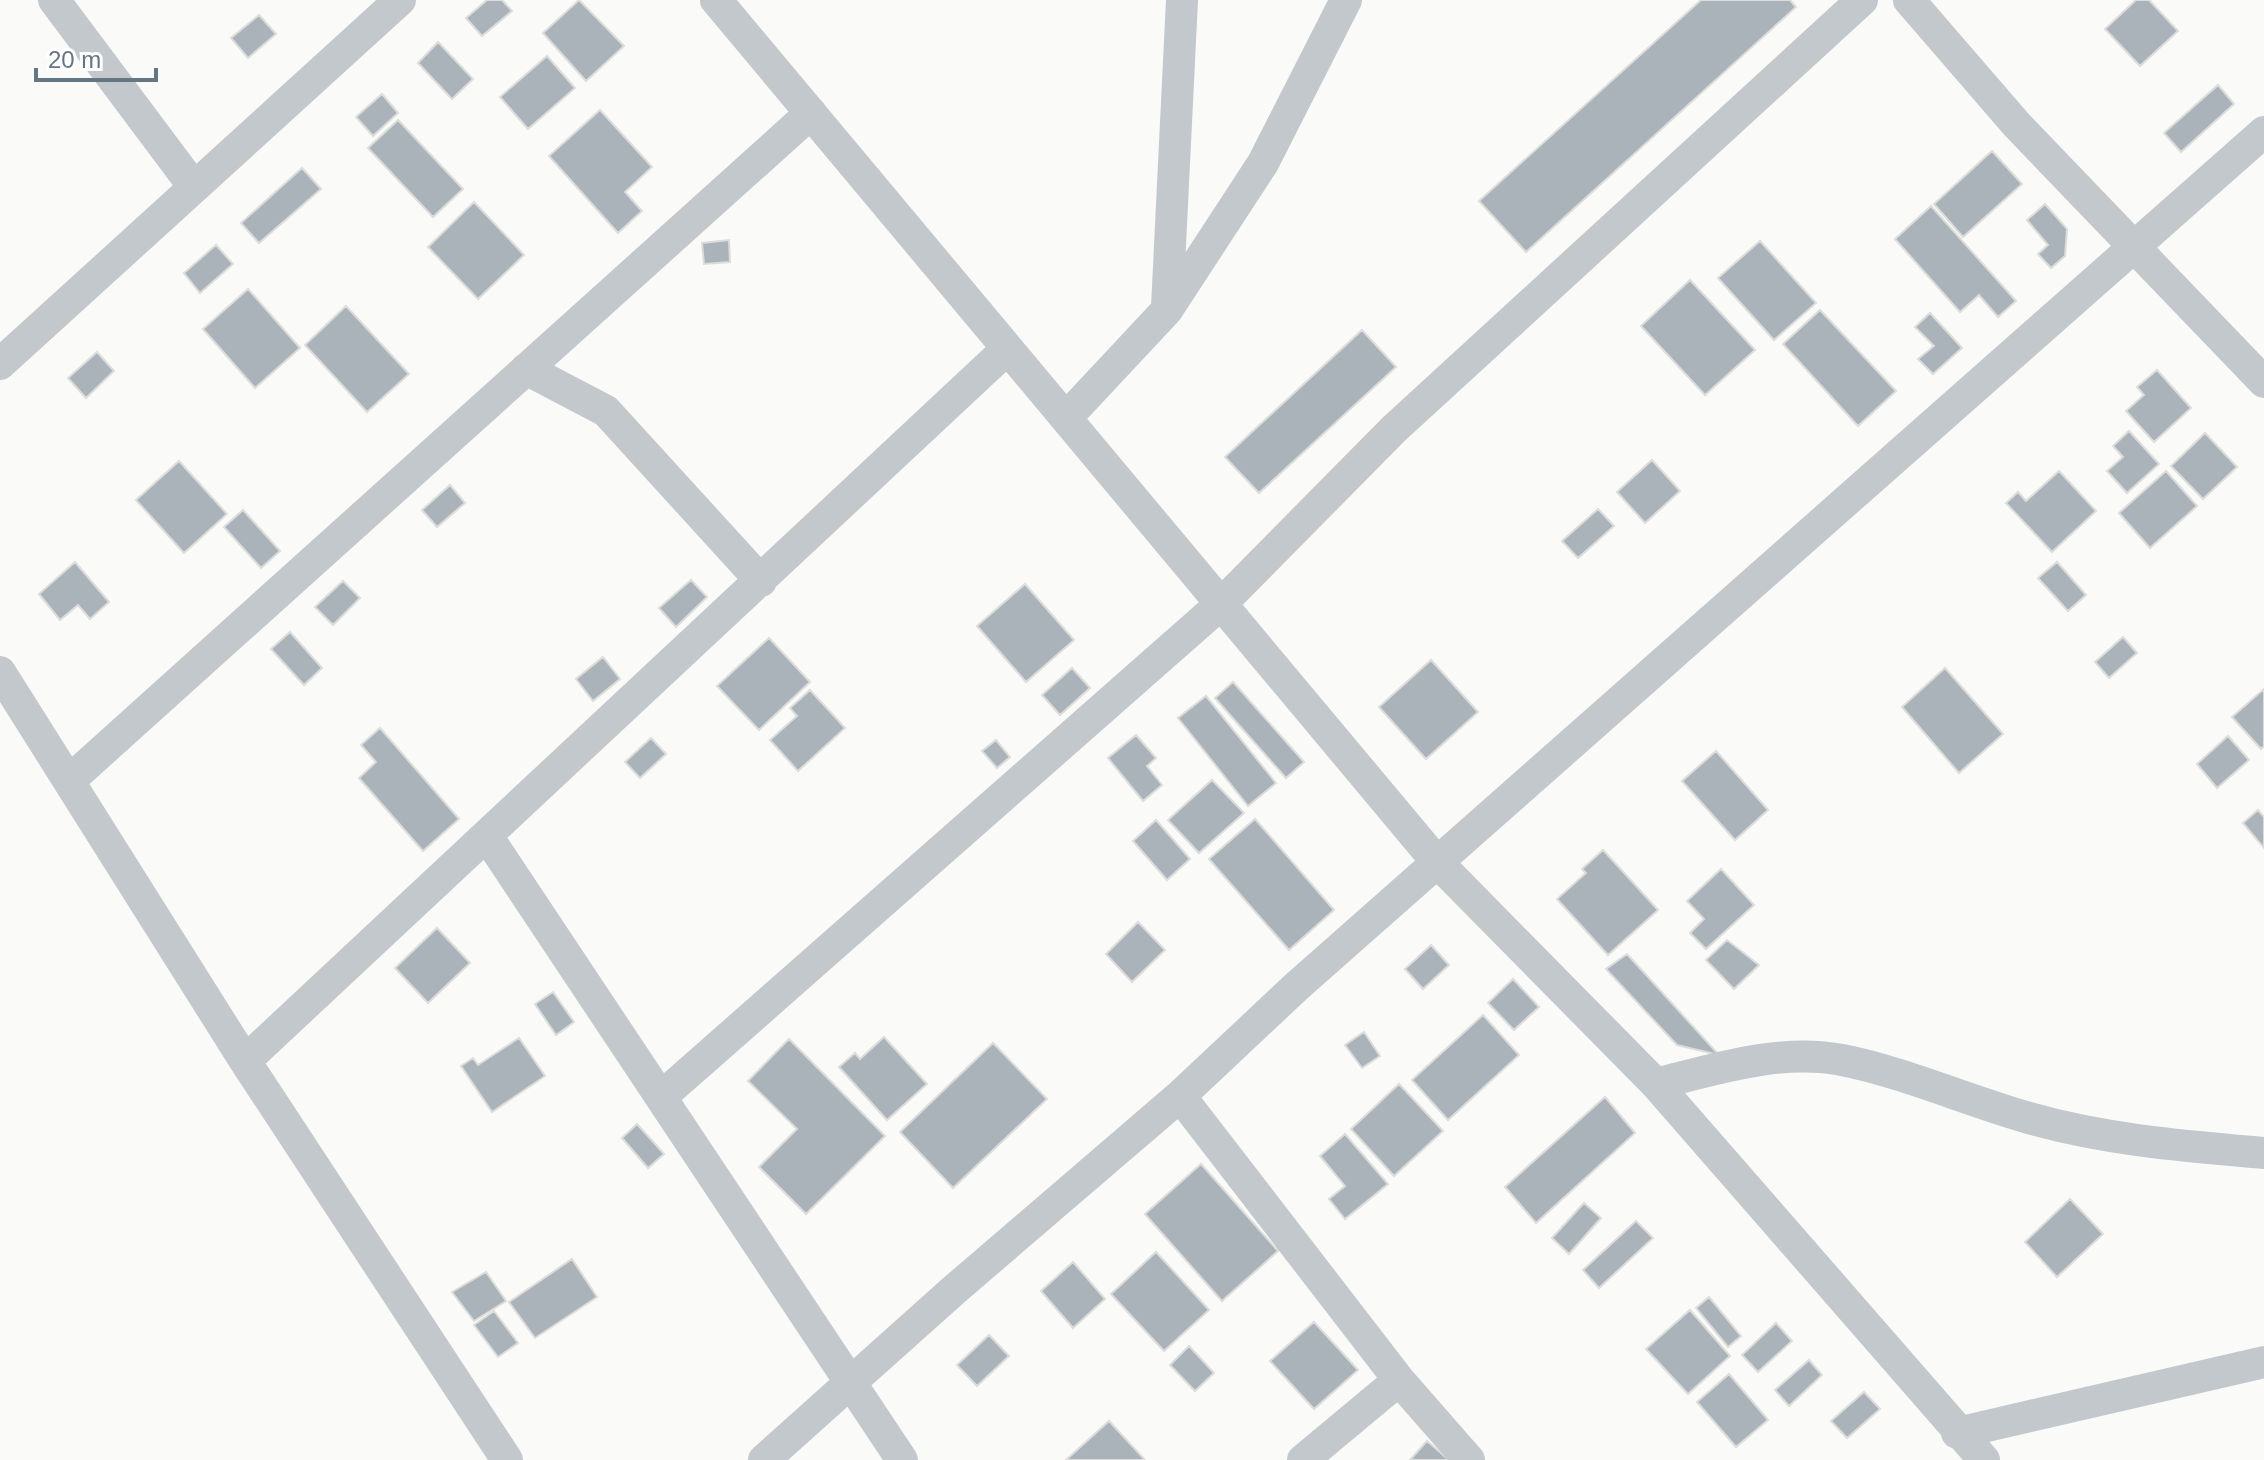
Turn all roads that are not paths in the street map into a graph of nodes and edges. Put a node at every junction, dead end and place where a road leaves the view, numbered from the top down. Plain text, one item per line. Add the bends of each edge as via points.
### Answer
1 (54, 0) edge
2 (400, 0) edge
3 (716, 0) edge
4 (1182, 0) edge
5 (1346, 0) edge
6 (1862, 0) edge
7 (1909, 0) edge
8 (811, 113) junction
9 (2264, 132) edge
10 (194, 187) junction
11 (2133, 248) junction
12 (1167, 310) junction
13 (1007, 349) junction
14 (0, 364) edge
15 (526, 369) junction
16 (2264, 382) edge
17 (1066, 418) junction
18 (761, 581) junction
19 (1221, 604) junction
20 (0, 672) edge
21 (70, 780) junction
22 (487, 836) junction
23 (1437, 862) junction
24 (245, 1061) junction
25 (1656, 1084) junction
26 (1180, 1096) junction
27 (661, 1097) junction
28 (2264, 1153) edge
29 (2264, 1362) edge
30 (1399, 1380) junction
31 (851, 1384) junction
32 (1957, 1433) junction
33 (507, 1460) edge
34 (764, 1460) edge
35 (902, 1460) edge
36 (1303, 1460) edge
37 (1469, 1460) edge
38 (1984, 1460) edge

1 - 10 street
2 - 10 street
3 - 8 street
4 - 12 street
5 - 12 street via 1263,163
6 - 19 street via 1394,429
7 - 11 street
8 - 13 street
8 - 15 street
9 - 11 street
10 - 14 street
11 - 16 street
11 - 23 street
12 - 17 street
13 - 17 street
13 - 18 street
15 - 18 street via 606,411
15 - 21 street
17 - 19 street
18 - 22 street
19 - 23 street
19 - 27 street
20 - 21 street
21 - 24 street
22 - 24 street
22 - 27 street
23 - 25 street
23 - 26 street
24 - 33 street
25 - 28 street via 1738,1063 1841,1060 2031,1119 2132,1142
25 - 32 street
26 - 30 street
26 - 31 street
27 - 31 street
29 - 32 street
30 - 36 street
30 - 37 street
31 - 34 street
31 - 35 street
32 - 38 street

